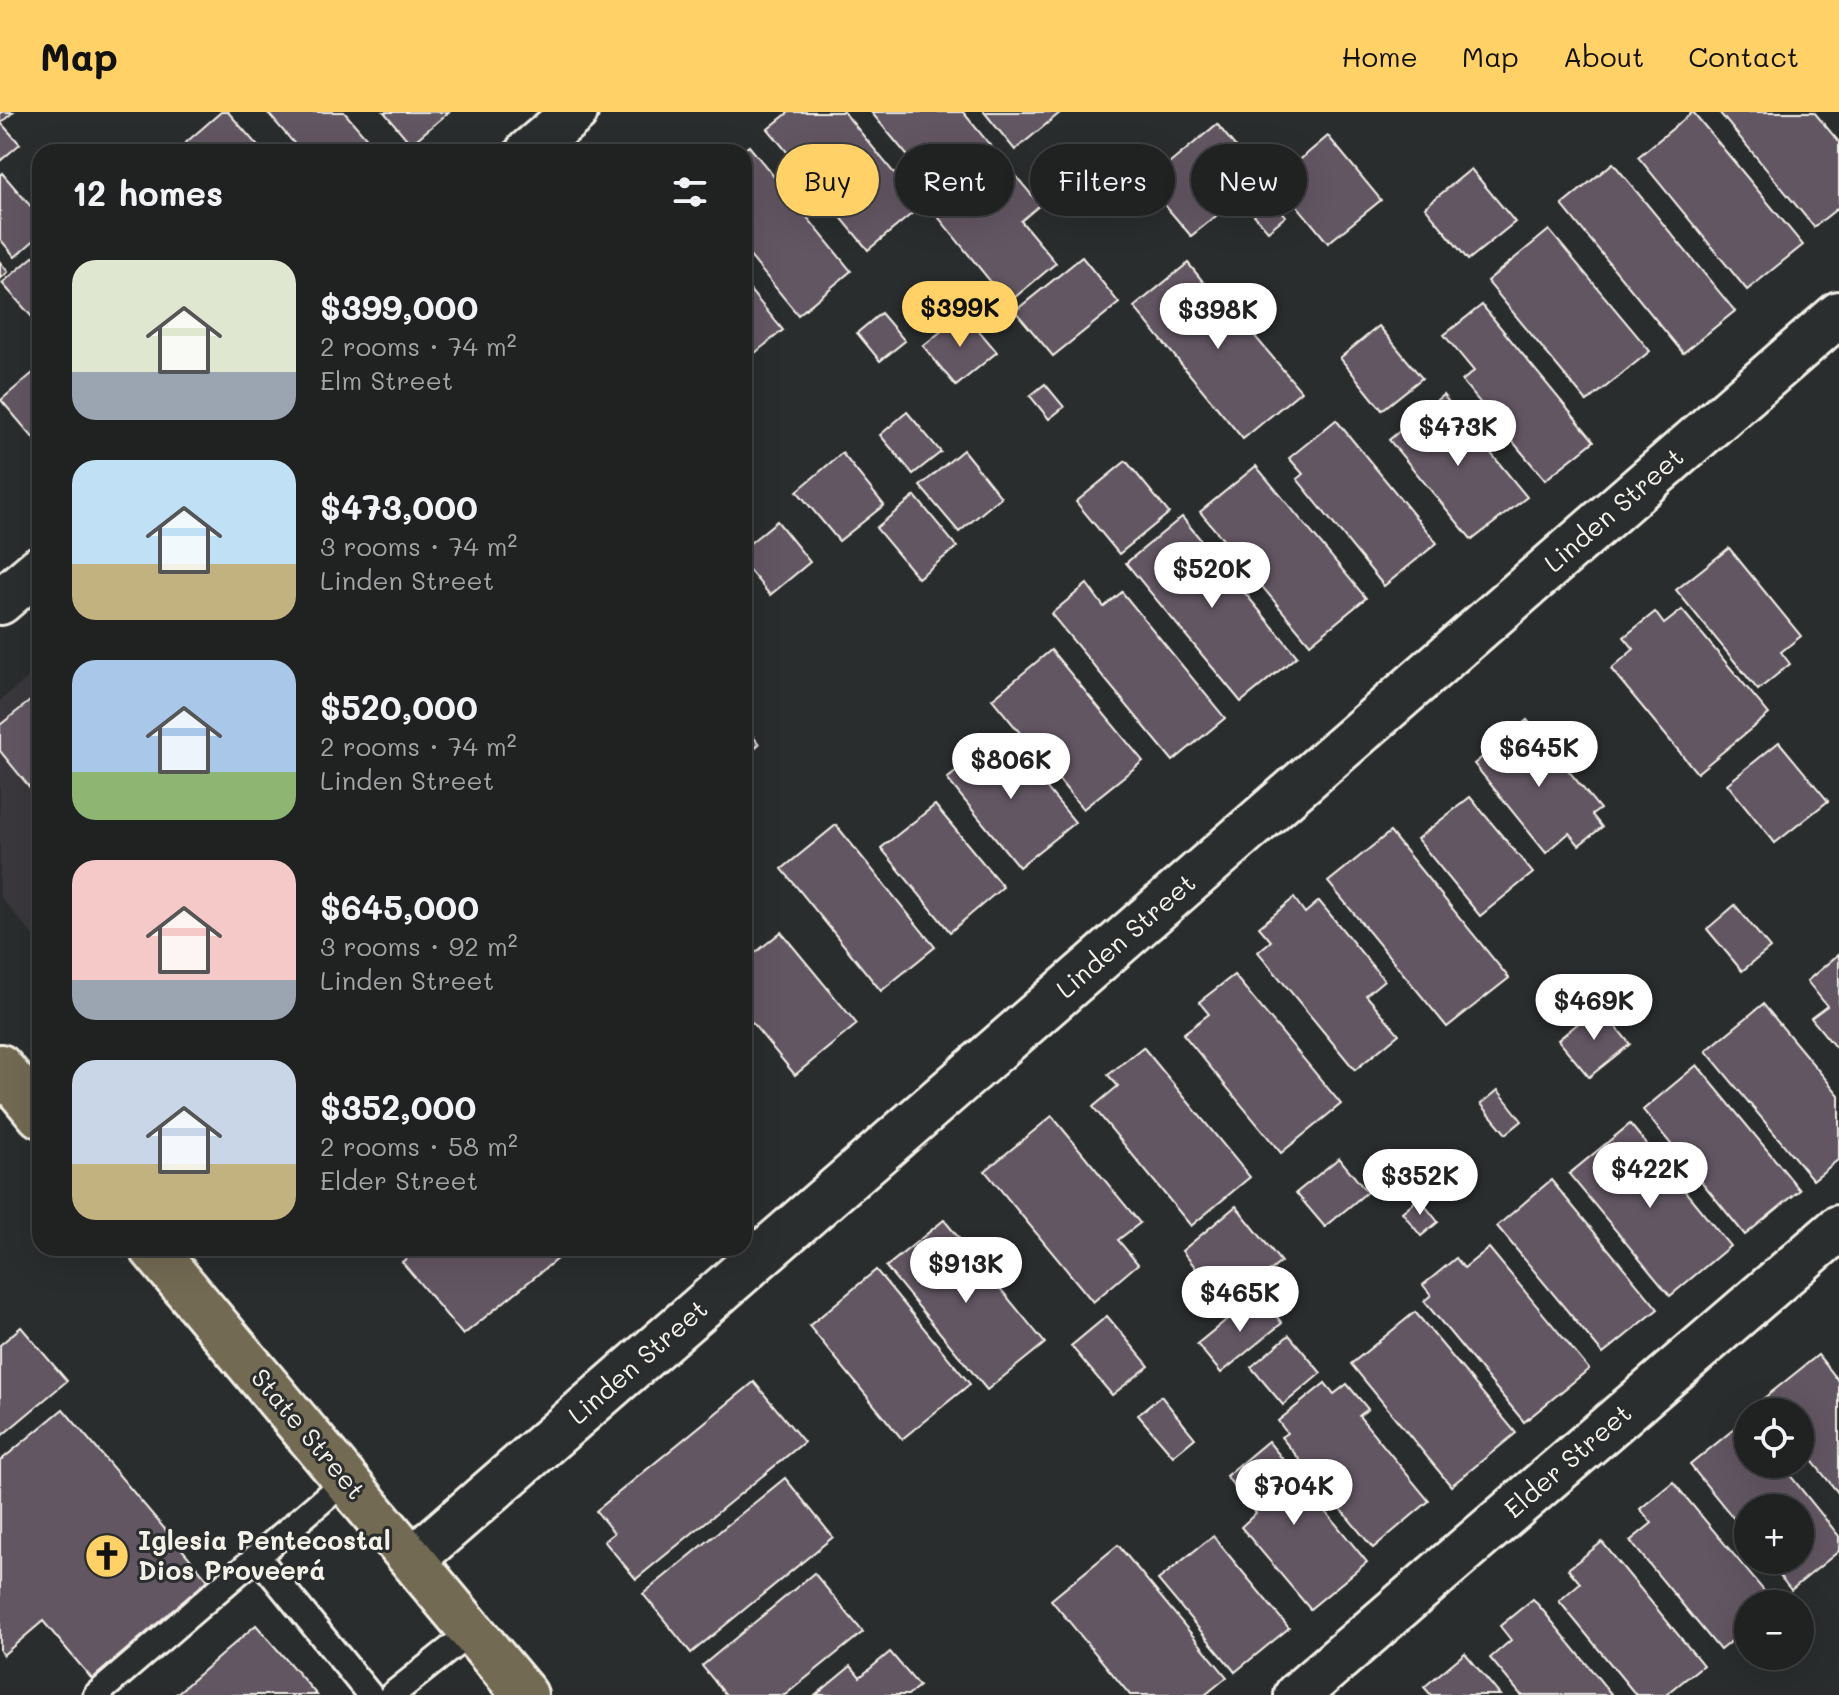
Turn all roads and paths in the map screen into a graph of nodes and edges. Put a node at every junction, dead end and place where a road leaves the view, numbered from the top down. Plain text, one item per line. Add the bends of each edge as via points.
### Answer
1 (575, 112) edge
2 (537, 144) edge
3 (1839, 314) edge
4 (32, 575) edge
5 (0, 602) edge
6 (0, 1067) edge
7 (32, 1105) edge
8 (1839, 1228) edge
9 (159, 1256) edge
10 (346, 1480) junction
11 (257, 1556) junction
12 (413, 1559) junction
13 (471, 1632) junction
14 (96, 1695) edge
15 (370, 1695) edge
16 (392, 1695) edge
17 (525, 1695) edge
18 (1297, 1695) edge

1 - 2 street
3 - 12 street, Linden Street
4 - 5 street
6 - 7 main road
8 - 18 street, Elder Street
9 - 10 main road, State Street
10 - 11 lane
10 - 12 main road, State Street
11 - 14 lane
11 - 15 lane
12 - 13 main road, State Street
13 - 16 lane
13 - 17 main road, State Street

